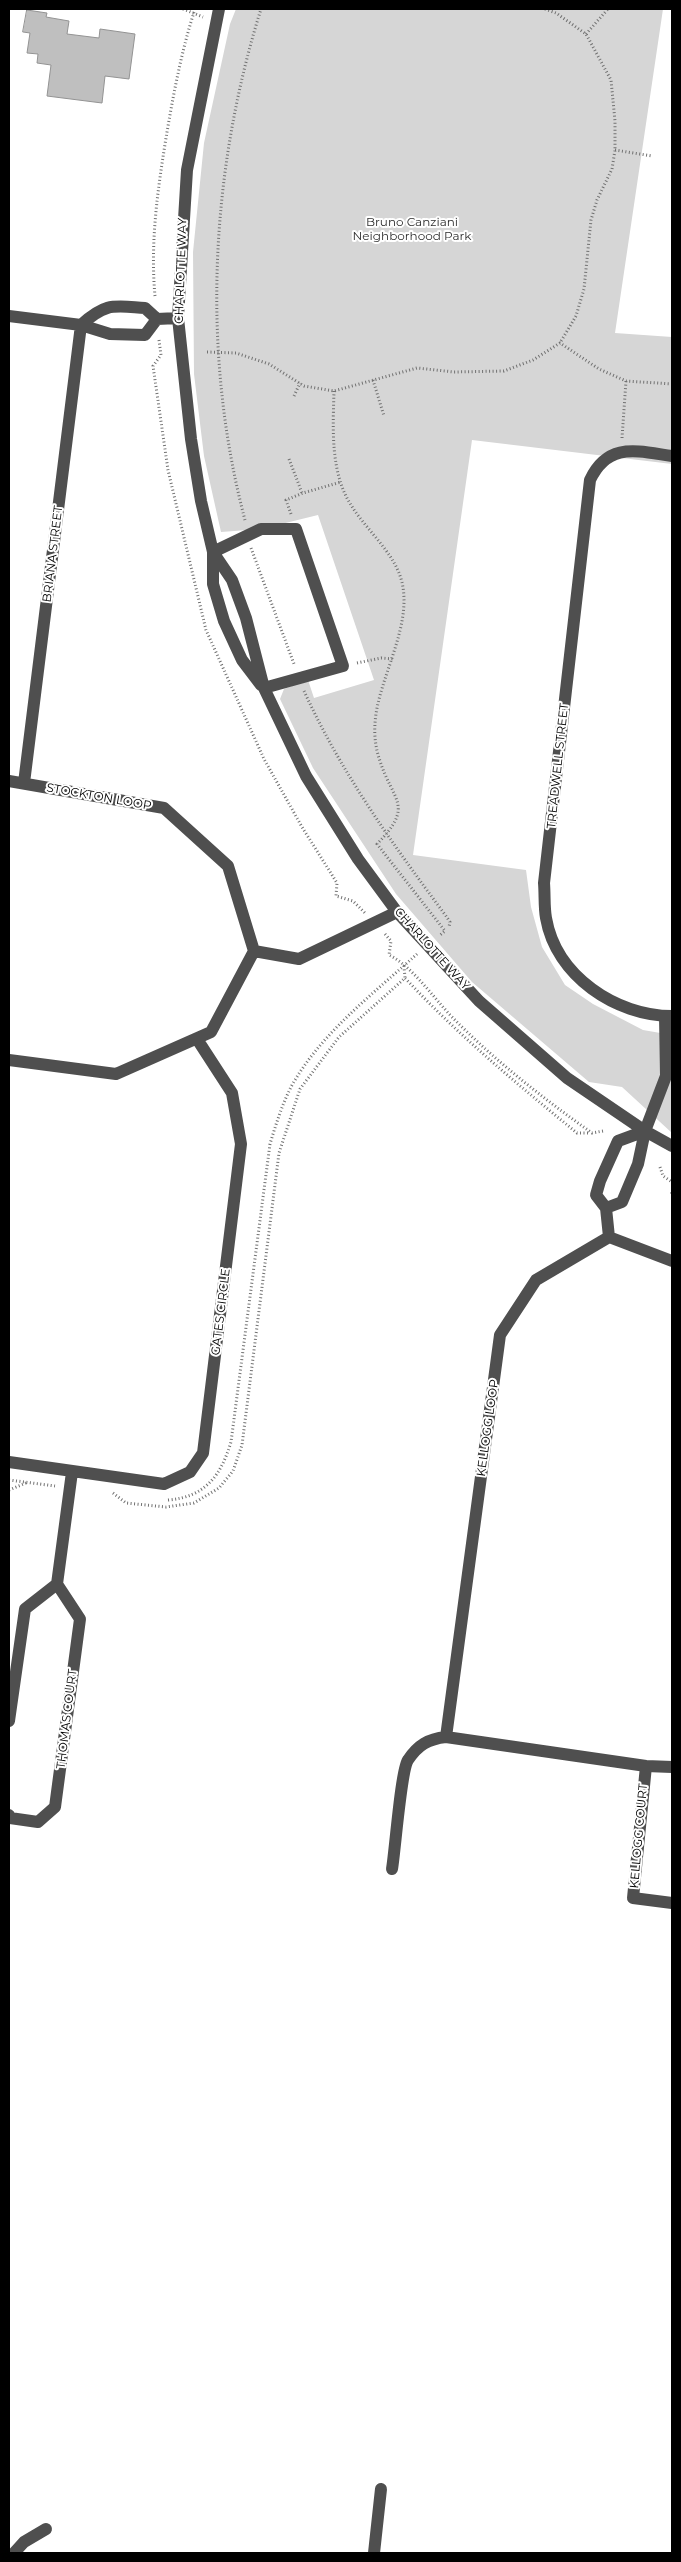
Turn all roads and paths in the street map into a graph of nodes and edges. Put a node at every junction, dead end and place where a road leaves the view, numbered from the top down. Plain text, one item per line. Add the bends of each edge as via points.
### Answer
1 (195, 9) edge
2 (218, 9) edge
3 (227, 9) edge
4 (261, 9) edge
5 (545, 9) edge
6 (608, 9) edge
7 (218, 22) junction
8 (586, 34) junction
9 (615, 150) junction
10 (652, 156) dead end
11 (9, 316) edge
12 (178, 318) junction
13 (157, 319) junction
14 (82, 325) junction
15 (560, 343) junction
16 (206, 352) dead end
17 (219, 352) junction
18 (373, 380) junction
19 (626, 381) junction
20 (300, 383) junction
21 (672, 384) edge
22 (334, 391) junction
23 (294, 396) dead end
24 (384, 416) dead end
25 (614, 454) junction
26 (672, 456) edge
27 (289, 459) dead end
28 (340, 482) junction
29 (302, 493) junction
30 (296, 529) junction
31 (248, 535) junction
32 (213, 552) junction
33 (393, 659) junction
34 (343, 666) junction
35 (299, 678) junction
36 (264, 688) junction
37 (9, 781) edge
38 (24, 783) junction
39 (386, 835) junction
40 (397, 912) junction
41 (374, 923) junction
42 (449, 928) dead end
43 (428, 944) junction
44 (254, 951) junction
45 (404, 965) junction
46 (404, 978) junction
47 (669, 1016) edge
48 (197, 1039) junction
49 (9, 1060) edge
50 (603, 1131) dead end
51 (645, 1131) junction
52 (592, 1134) junction
53 (672, 1146) edge
54 (660, 1167) dead end
55 (672, 1182) edge
56 (606, 1208) junction
57 (609, 1237) junction
58 (672, 1261) edge
59 (9, 1462) edge
60 (72, 1472) junction
61 (27, 1483) dead end
62 (9, 1490) edge
63 (113, 1493) dead end
64 (57, 1584) junction
65 (9, 1721) edge
66 (446, 1737) junction
67 (646, 1766) junction
68 (672, 1767) edge
69 (9, 1815) edge
70 (392, 1869) dead end
71 (672, 1902) edge
72 (381, 2489) dead end
73 (46, 2529) dead end
74 (14, 2553) edge
75 (374, 2553) edge

1 - 13 path via 175,85 156,194 153,268
2 - 7 street, CHARLOTTE WAY
3 - 7 street, CHARLOTTE WAY
4 - 17 path via 241,81 223,190 218,248
5 - 8 path
6 - 8 path
7 - 12 street, CHARLOTTE WAY via 187,170
8 - 9 path via 611,80
9 - 10 path
9 - 15 path via 612,169 591,220 584,289 576,316
11 - 14 street
12 - 13 street
12 - 32 street, CHARLOTTE WAY via 191,439
13 - 14 street via 145,335 110,334
13 - 14 street via 145,308 112,306 96,311
13 - 41 path via 161,355 153,366 168,470 206,630 264,759 338,884 336,896 353,900
14 - 38 street, BRIANA STREET
15 - 18 path via 534,360 504,371 454,372 417,368
15 - 19 path via 599,369
16 - 17 path
17 - 20 path via 236,353 269,364
17 - 31 path via 231,455
18 - 22 path
18 - 24 path
19 - 21 path
19 - 25 path
20 - 22 path
20 - 23 path
22 - 28 path via 334,453
25 - 26 street via 633,451
25 - 47 street, TREADWELL STREET via 597,466 590,480 544,884 546,918 554,944 570,970 590,988 629,1010
27 - 29 path
28 - 29 path
28 - 33 path via 350,504 400,574 403,600
29 - 30 path via 286,500
30 - 31 street via 261,529
30 - 34 street
31 - 32 street
31 - 35 path
32 - 36 street, CHARLOTTE WAY via 232,580 246,618
32 - 36 street, CHARLOTTE WAY via 213,584 224,621 242,660
33 - 34 path via 380,658
33 - 39 path via 375,715 374,735 380,762 396,793 399,807
34 - 35 street
35 - 36 street
35 - 39 path via 334,751
36 - 40 street, CHARLOTTE WAY via 306,776 358,859
37 - 38 street, STOCKTON LOOP
38 - 44 street, STOCKTON LOOP via 164,808 228,866
39 - 42 path via 446,916
39 - 43 path via 377,844 445,931
40 - 41 street
40 - 43 street, CHARLOTTE WAY
41 - 44 street via 299,959
41 - 45 path via 391,941 388,955
43 - 51 street, CHARLOTTE WAY via 479,1001 567,1078
44 - 48 street via 212,1032
45 - 46 path
45 - 52 path via 456,1022 507,1069
46 - 52 path via 500,1070 577,1133
46 - 63 path via 339,1037 300,1089 279,1153 242,1445 233,1470 219,1488 194,1503 166,1507 126,1503
47 - 51 street via 666,1076
48 - 49 street via 116,1074
48 - 60 street, GATES CIRCLE via 232,1093 241,1144 203,1453 190,1472 164,1484
50 - 52 path
51 - 53 street, CHARLOTTE WAY
51 - 56 street via 638,1164 622,1202
51 - 56 street via 618,1141 596,1195
54 - 55 path via 663,1176
56 - 57 street
57 - 58 street
57 - 66 street, KELLOGG LOOP via 536,1280 500,1335
59 - 60 street, GATES CIRCLE
60 - 64 street
61 - 62 path
64 - 65 street via 26,1609
64 - 69 street, THOMAS COURT via 80,1619 55,1807 38,1822 10,1818
66 - 67 street
66 - 70 street via 420,1745 406,1762
67 - 68 street
67 - 71 street, KELLOGG COURT via 634,1898
72 - 75 street
73 - 74 street via 24,2542

